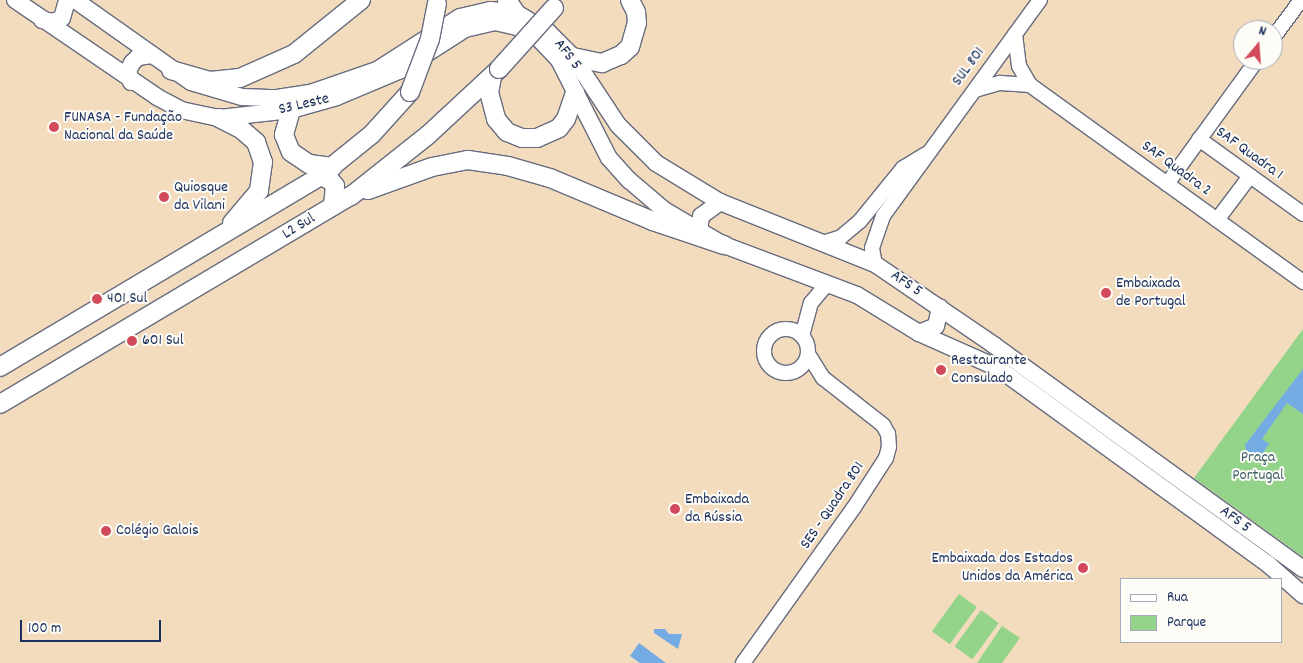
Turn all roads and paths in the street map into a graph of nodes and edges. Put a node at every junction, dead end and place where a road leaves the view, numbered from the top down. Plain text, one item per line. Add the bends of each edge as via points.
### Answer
1 (14, 0) edge
2 (67, 0) edge
3 (75, 0) edge
4 (361, 0) edge
5 (630, 0) edge
6 (1040, 0) edge
7 (1301, 0) edge
8 (437, 2) edge
9 (559, 2) edge
10 (511, 6) edge
11 (42, 20) junction
12 (1283, 24) edge
13 (1014, 34) junction
14 (152, 55) junction
15 (572, 57) junction
16 (171, 70) junction
17 (1250, 70) edge
18 (496, 73) junction
19 (131, 82) junction
20 (1030, 85) junction
21 (974, 90) junction
22 (574, 93) junction
23 (291, 110) junction
24 (219, 118) junction
25 (1199, 139) junction
26 (926, 154) junction
27 (326, 172) junction
28 (1250, 176) junction
29 (1167, 184) junction
30 (885, 190) junction
31 (351, 196) junction
32 (896, 198) junction
33 (720, 202) junction
34 (333, 206) junction
35 (1303, 214) edge
36 (1217, 220) junction
37 (699, 231) junction
38 (224, 233) junction
39 (826, 242) junction
40 (724, 245) junction
41 (875, 264) junction
42 (807, 276) junction
43 (1303, 282) edge
44 (827, 284) junction
45 (940, 307) junction
46 (796, 332) junction
47 (919, 333) junction
48 (808, 354) junction
49 (0, 367) edge
50 (792, 372) junction
51 (823, 378) junction
52 (0, 404) edge
53 (1303, 569) edge
54 (1303, 595) edge
55 (743, 663) edge

1 - 11 main road, S3 Leste
2 - 11 main road via 62,18 54,22
3 - 14 main road, S3 Leste
4 - 16 main road via 294,54 240,78 210,81
5 - 15 main road via 637,23 630,47 612,61 602,63
6 - 13 street, SUL 801
7 - 12 street
8 - 27 main road, L2 Sul, bridge via 430,39 410,92 391,116
9 - 18 main road, L2 Sul, bridge
10 - 15 main road, AFS 5 via 548,32
10 - 16 main road, S3 Leste via 460,16 377,70 313,92 277,98 242,97 191,82
11 - 19 main road, S3 Leste
13 - 20 street, SAF Quadra 2 via 1019,66
13 - 21 street, SUL 801
14 - 16 main road, S3 Leste
14 - 19 main road via 138,57 132,63 128,71
15 - 33 main road, AFS 5 via 592,91 635,144 688,185
17 - 25 street
18 - 22 main road via 489,98 496,119 507,132 522,138 536,138 559,128 566,119
18 - 31 main road, L2 Sul via 428,135
19 - 24 main road, S3 Leste via 181,110
20 - 21 street via 1000,83
20 - 29 street, SAF Quadra 2
21 - 26 street, SUL 801
22 - 23 main road, S3 Leste via 550,48 517,27 495,22 465,29 401,70 370,84 337,98
22 - 37 main road, AFS 5 via 609,158 664,210
23 - 24 main road, S3 Leste
23 - 27 main road via 284,135 290,152
24 - 38 main road via 241,129 256,142 263,162 259,191
25 - 28 street, SAF Quadra 1
25 - 29 street
26 - 30 street, SUL 801 via 903,168
26 - 32 street, SUL 801
27 - 34 main road via 335,186
27 - 38 main road, L2 Sul
28 - 35 street, SAF Quadra 1
28 - 36 street
29 - 36 street, SAF Quadra 2
30 - 32 street
30 - 39 street, SUL 801 via 860,221 841,237
31 - 34 main road, L2 Sul
31 - 40 main road via 432,167 468,160 508,166 550,178 653,221
32 - 41 street, SUL 801 via 875,231 872,248
33 - 37 main road via 701,216
33 - 39 main road, AFS 5
34 - 52 main road, L2 Sul
36 - 43 street, SAF Quadra 2
37 - 40 main road, AFS 5
38 - 49 main road, L2 Sul
39 - 41 main road, AFS 5
40 - 42 main road, AFS 5
41 - 45 main road, AFS 5
42 - 44 main road, AFS 5
42 - 46 street via 808,294
44 - 46 street via 809,307
44 - 47 main road, AFS 5 via 870,302
45 - 47 main road via 936,326
45 - 53 main road, AFS 5
46 - 48 street
46 - 50 street via 772,333 763,352 773,369
47 - 54 main road, AFS 5 via 1005,373 1268,564
48 - 50 street via 804,364
48 - 51 street, SES - Quadra 801
50 - 51 street, SES - Quadra 801
51 - 55 street, SES - Quadra 801 via 883,425 888,434 886,458

